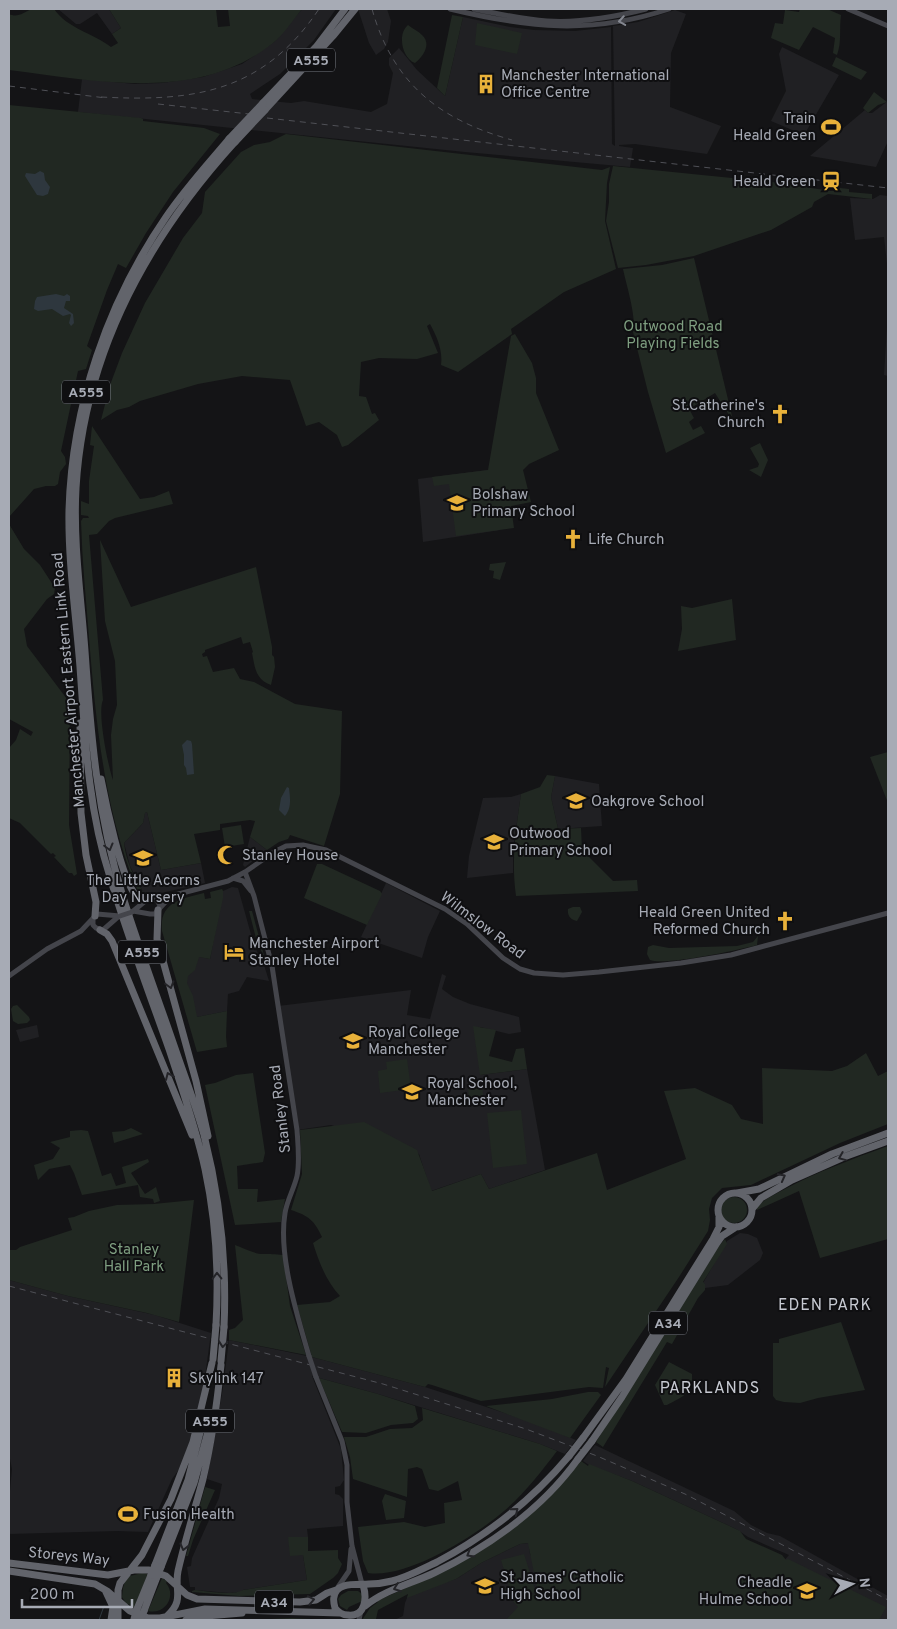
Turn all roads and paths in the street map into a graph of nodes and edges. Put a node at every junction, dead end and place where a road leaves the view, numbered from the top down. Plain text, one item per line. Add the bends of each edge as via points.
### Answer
1 (343, 9) edge
2 (349, 9) edge
3 (355, 9) edge
4 (450, 9) edge
5 (474, 9) edge
6 (646, 9) edge
7 (669, 9) edge
8 (848, 9) edge
9 (338, 20) junction
10 (888, 26) edge
11 (264, 107) junction
12 (232, 140) junction
13 (87, 677) junction
14 (81, 685) junction
15 (245, 872) junction
16 (233, 878) junction
17 (171, 896) junction
18 (254, 896) junction
19 (148, 900) junction
20 (159, 910) junction
21 (132, 911) junction
22 (888, 913) edge
23 (105, 914) junction
24 (148, 914) junction
25 (120, 916) junction
26 (94, 918) junction
27 (108, 926) junction
28 (99, 930) junction
29 (82, 931) junction
30 (9, 976) edge
31 (888, 1133) edge
32 (888, 1141) edge
33 (737, 1193) junction
34 (212, 1205) junction
35 (752, 1210) junction
36 (720, 1216) junction
37 (221, 1220) junction
38 (736, 1227) junction
39 (599, 1423) junction
40 (192, 1478) junction
41 (352, 1546) junction
42 (9, 1563) edge
43 (9, 1571) edge
44 (127, 1572) junction
45 (363, 1584) junction
46 (177, 1585) junction
47 (104, 1589) junction
48 (336, 1590) junction
49 (119, 1601) junction
50 (362, 1609) junction
51 (252, 1611) junction
52 (343, 1616) edge
53 (165, 1618) edge
54 (111, 1620) edge
55 (118, 1620) edge
56 (135, 1620) edge
57 (186, 1620) edge
58 (359, 1620) edge

1 - 9 highway, A555
2 - 9 main road
3 - 11 highway, A555
7 -> 4 main road via 630,20 566,27 534,25
5 - 6 main road via 556,21 592,19
8 - 10 main road
9 - 11 highway, A555
11 - 12 highway, A555, bridge
12 - 13 highway, Manchester Airport Eastern Link Road / A555 via 149,255 119,313 97,374 81,444 76,498
12 - 14 highway, Manchester Airport Eastern Link Road / A555 via 174,206 144,252 114,311 91,372 74,450 69,512
13 - 19 highway via 97,756 115,841 134,892
13 -> 37 highway, Manchester Airport Eastern Link Road / A555 via 95,773 108,845 197,1113 216,1186
14 - 26 highway via 81,813 96,906
14 - 34 highway, Manchester Airport Eastern Link Road / A555 via 88,774 101,846 191,1115
15 - 16 main road, Wilmslow Road
15 - 18 main road, Stanley Road
15 - 22 main road, Wilmslow Road via 290,845 326,850 435,903 467,924 515,966 527,972 545,974 639,968 731,955
16 - 17 main road, Wilmslow Road
16 - 18 main road via 246,884
17 - 19 main road, Wilmslow Road
17 - 20 main road
18 - 41 main road, Stanley Road, bridge via 272,966 298,1130 298,1171 285,1213 284,1246 292,1298 309,1356 342,1441
19 - 20 main road via 158,902
19 - 21 main road, Wilmslow Road
19 - 24 main road via 143,909
20 - 24 main road
20 -> 37 highway, A555 via 156,935 196,1080 217,1178
21 - 24 main road, Wilmslow Road
21 - 25 main road, Wilmslow Road, bridge
23 - 25 main road, Wilmslow Road
23 - 26 main road
23 - 27 main road
25 - 27 main road, Wilmslow Road
26 - 28 main road via 93,925
26 - 29 main road
27 - 28 main road
28 - 29 main road
34 -> 28 highway, A555 via 184,1112 112,941
29 - 30 main road via 47,948
33 -> 31 highway, A34 via 759,1189 832,1154
32 -> 35 highway, A34 via 844,1156 792,1180 761,1198
33 - 35 highway via 747,1198
33 - 36 highway, A34 via 726,1195 721,1200 718,1207
40 -> 34 highway, Manchester Airport Eastern Link Road / A555, bridge via 208,1400 216,1325
35 - 38 highway, A34 via 747,1221
36 - 38 highway via 725,1224
36 - 39 highway, A34 via 718,1231
37 -> 40 highway, Manchester Airport Eastern Link Road / A555, bridge via 225,1270 221,1363 210,1425
38 - 39 highway, A34 via 716,1243 651,1350
45 -> 39 highway, A34, bridge via 384,1583 404,1577 476,1540 531,1497
39 -> 50 highway, A34, bridge via 592,1441 578,1460 548,1493 495,1538 446,1567 381,1595
40 - 44 highway via 171,1499 144,1552
40 -> 46 highway
40 - 56 highway, Manchester Airport Eastern Link Road / A555, bridge
41 - 45 main road, Stanley Road
41 - 48 main road, Stanley Road via 349,1571
42 - 44 highway, Storeys Way / A34 via 103,1575
43 - 47 highway, Storeys Way / A34 via 89,1583
44 - 46 highway, A34 via 138,1569 155,1571
44 - 49 highway via 119,1586
45 - 48 highway, A34
45 - 50 highway via 366,1597
46 -> 48 highway, A34 via 186,1595 197,1599 243,1601 314,1601
46 - 53 highway via 177,1603
47 - 49 highway, Storeys Way / A34
47 - 54 highway via 112,1605
48 - 52 highway via 334,1602
49 - 53 highway, A34 via 144,1617
49 - 55 highway
50 - 52 highway, A34 via 354,1615
50 - 58 main road
51 - 52 highway, A34
51 - 53 highway, A34 via 205,1609
51 - 57 highway

